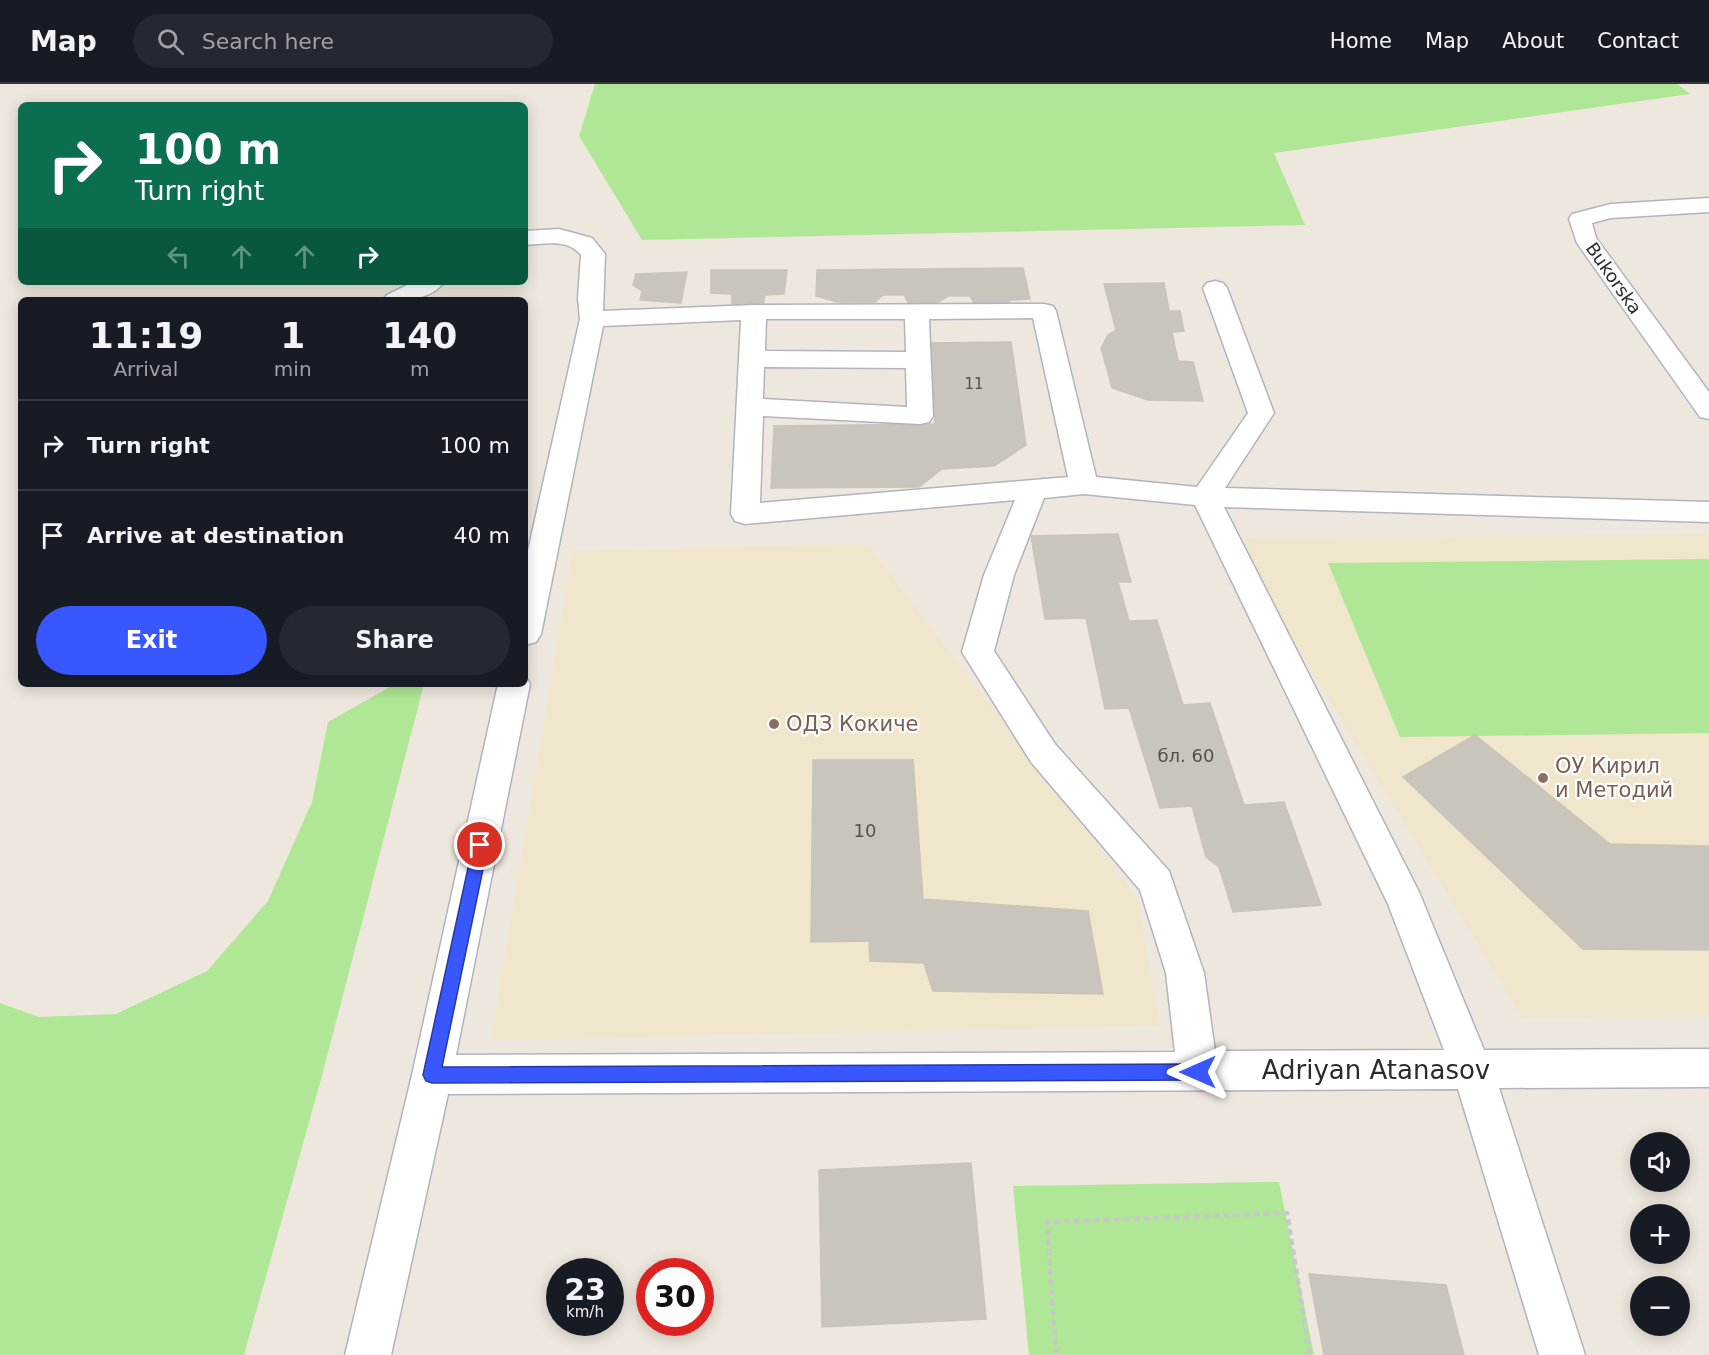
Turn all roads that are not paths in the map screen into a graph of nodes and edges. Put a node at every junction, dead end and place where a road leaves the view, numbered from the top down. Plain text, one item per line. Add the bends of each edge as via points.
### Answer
1 (1709, 205) edge
2 (528, 238) edge
3 (426, 285) edge
4 (1215, 288) dead end
5 (401, 297) edge
6 (754, 312) junction
7 (917, 313) junction
8 (592, 319) junction
9 (753, 359) junction
10 (918, 360) junction
11 (751, 407) junction
12 (1709, 411) edge
13 (1084, 485) junction
14 (1033, 491) junction
15 (1205, 497) junction
16 (1709, 512) edge
17 (528, 620) edge
18 (513, 687) edge
19 (1709, 1068) edge
20 (1472, 1069) junction
21 (1198, 1072) junction
22 (432, 1075) junction
23 (368, 1355) edge
24 (1562, 1355) edge

1 - 12 street, Bukorska via 1611,211 1580,219 1585,238
2 - 8 street via 559,236 584,243 593,254
3 - 5 street
4 - 15 street via 1261,413
6 - 7 street
6 - 8 street
6 - 9 street
7 - 10 street
7 - 13 street via 1044,311
8 - 17 street
9 - 10 street
9 - 11 street
10 - 11 street via 920,416
11 - 14 street via 746,514
13 - 14 street
13 - 15 street
14 - 21 street via 999,575 978,652 1043,753 1156,882 1185,973
15 - 16 street
15 - 20 street via 1406,903
18 - 22 street
19 - 20 street, Adriyan Atanasov
20 - 21 street, Adriyan Atanasov
20 - 24 street
21 - 22 street, Adriyan Atanasov
22 - 23 street

